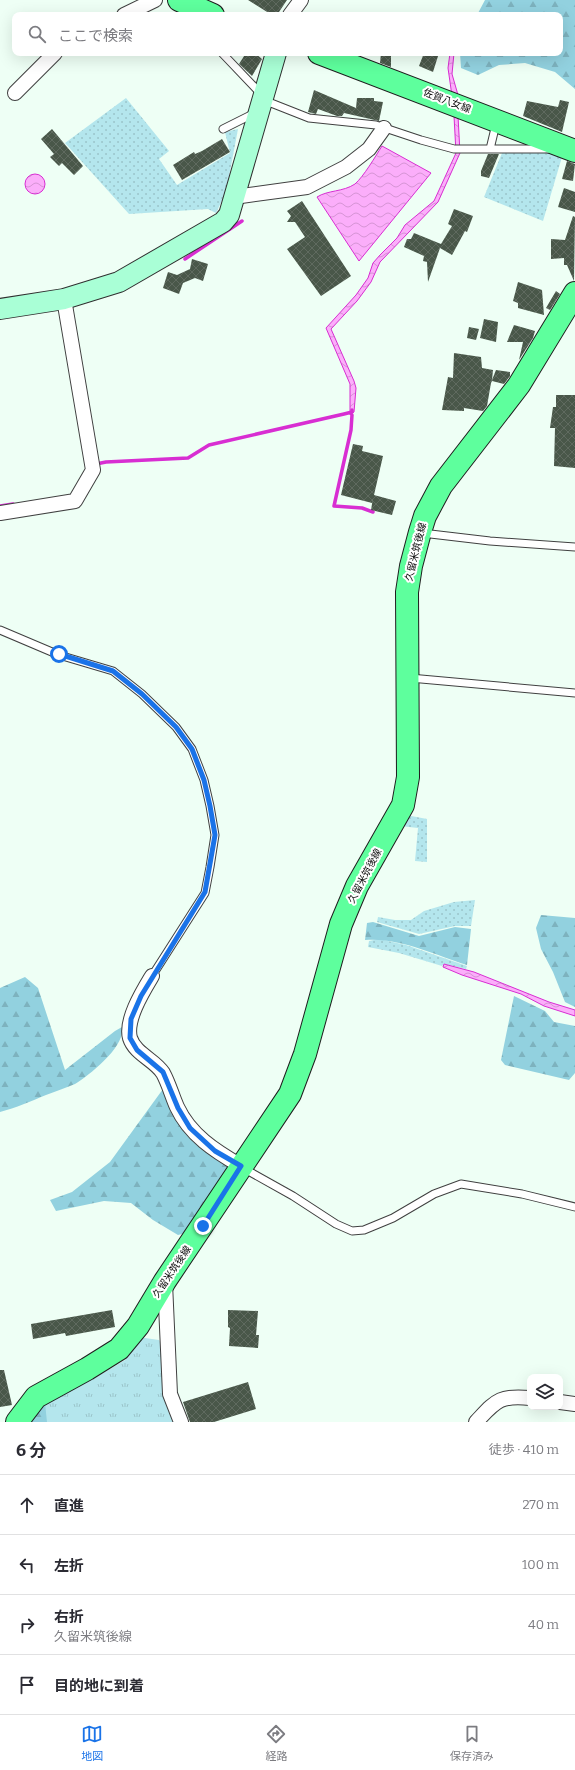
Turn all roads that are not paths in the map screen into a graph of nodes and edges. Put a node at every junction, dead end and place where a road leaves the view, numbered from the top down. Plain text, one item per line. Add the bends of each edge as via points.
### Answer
1 (155, 0) edge
2 (172, 0) edge
3 (301, 0) edge
4 (180, 5) edge
5 (130, 12) edge
6 (203, 12) edge
7 (292, 12) edge
8 (52, 56) edge
9 (225, 56) edge
10 (275, 56) edge
11 (328, 56) edge
12 (15, 93) dead end
13 (264, 103) junction
14 (497, 120) junction
15 (384, 128) junction
16 (223, 129) dead end
17 (490, 149) junction
18 (573, 150) edge
19 (234, 197) junction
20 (575, 293) edge
21 (64, 299) junction
22 (0, 309) edge
23 (0, 513) edge
24 (420, 532) junction
25 (575, 547) edge
26 (0, 630) edge
27 (408, 678) junction
28 (575, 694) edge
29 (152, 976) joint
30 (241, 1166) junction
31 (575, 1207) edge
32 (165, 1281) junction
33 (527, 1398) edge
34 (563, 1402) edge
35 (575, 1404) edge
36 (17, 1422) edge
37 (181, 1422) edge
38 (476, 1422) edge

1 - 5 street
2 - 4 lane
3 - 7 street
4 - 6 main road
8 - 12 street
9 - 13 lane
10 - 13 street
11 - 14 main road, 佐賀八女線
13 - 15 lane via 309,118
13 - 16 lane
13 - 19 street
14 - 17 lane
14 - 18 main road, 佐賀八女線
15 - 17 lane via 454,149
15 - 19 street via 369,149 346,167 306,187
17 - 18 lane
19 - 21 street via 229,216 223,222 119,282
20 - 24 main road, 久留米筑後線 via 519,385 441,486 425,516
21 - 22 street
21 - 23 street via 93,470 75,501
24 - 25 lane via 490,541
24 - 27 main road, 久留米筑後線 via 407,592
26 - 29 lane via 59,654 113,671 176,727 192,749 204,780 215,835 210,867 205,892
27 - 28 lane
27 - 30 main road, 久留米筑後線 via 408,777 403,805 357,886 341,924 305,1054 290,1094
29 - 30 street via 131,1019 130,1038 137,1050 163,1072 178,1108 190,1128 215,1151
30 - 31 lane via 336,1224 352,1231 364,1230 393,1218 434,1194 461,1184 522,1194
30 - 32 main road, 久留米筑後線
32 - 36 main road, 久留米筑後線 via 138,1326 120,1349 36,1397
32 - 37 street via 170,1394
33 - 38 street via 497,1400
34 - 35 street

